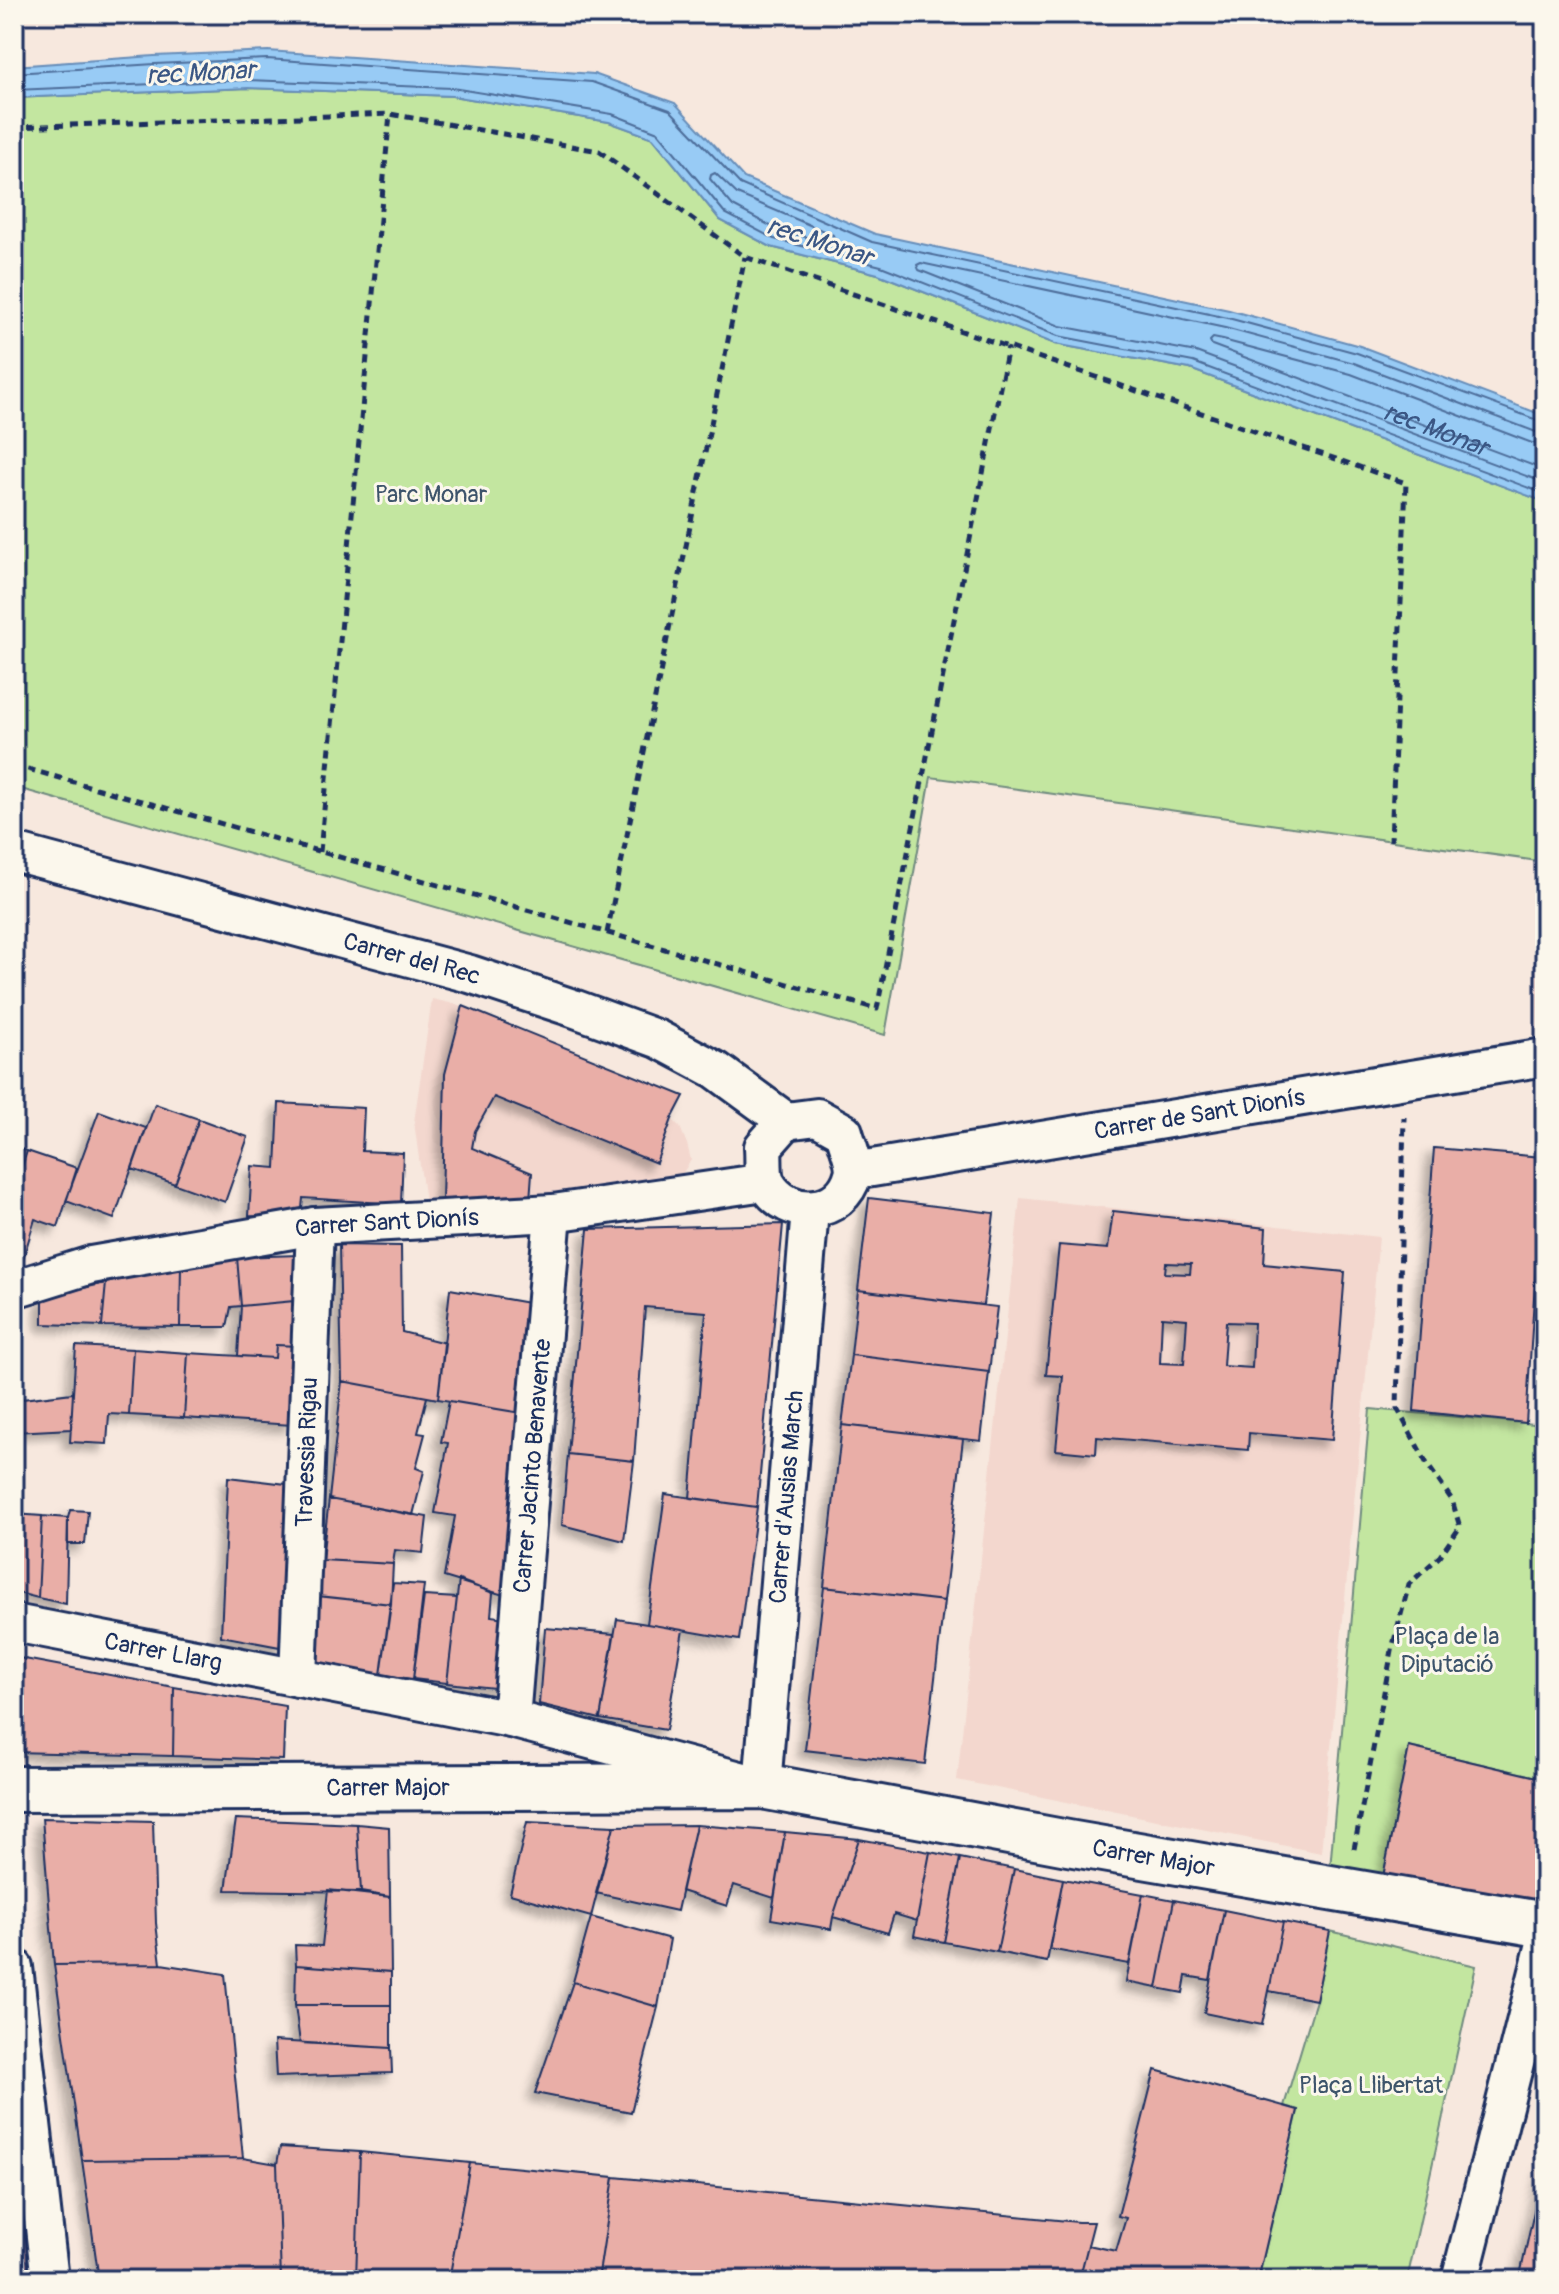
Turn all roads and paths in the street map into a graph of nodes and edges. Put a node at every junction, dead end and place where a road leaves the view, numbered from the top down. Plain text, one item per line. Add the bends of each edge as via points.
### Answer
1 (390, 114) junction
2 (17, 126) edge
3 (14, 154) edge
4 (745, 257) junction
5 (1008, 347) junction
6 (14, 765) edge
7 (1391, 841) dead end
8 (14, 852) edge
9 (320, 852) junction
10 (607, 933) junction
11 (1545, 1057) edge
12 (1405, 1080) junction
13 (786, 1121) junction
14 (854, 1171) junction
15 (765, 1182) junction
16 (810, 1210) junction
17 (553, 1213) junction
18 (315, 1226) junction
19 (14, 1289) edge
20 (14, 1623) edge
21 (306, 1680) junction
22 (511, 1719) junction
23 (762, 1786) junction
24 (14, 1789) edge
25 (1346, 1892) junction
26 (1545, 1925) edge
27 (1545, 1944) edge
28 (14, 1967) edge
29 (50, 2280) edge
30 (1460, 2280) edge

1 - 2 path
1 - 4 path via 599,151
1 - 9 path
2 - 3 path
4 - 5 path
4 - 10 path
5 - 7 path via 1406,483
5 - 10 path via 877,1009
6 - 9 path
8 - 13 street, Carrer del Rec via 470,974 573,1008 658,1039 716,1070
9 - 10 path
11 - 12 street, Carrer de Sant Dionís
12 - 14 street, Carrer de Sant Dionís
12 - 25 path via 1397,1408 1452,1500 1460,1527 1440,1556 1409,1584
13 - 14 street via 817,1117 844,1132
13 - 15 street via 763,1147
14 - 16 street via 846,1190 830,1204
15 - 16 street via 783,1203
15 - 17 street, Carrer Sant Dionís
16 - 23 street, Carrer d'Ausias March
17 - 18 street, Carrer Sant Dionís
17 - 22 street, Carrer Jacinto Benavente
18 - 19 street, Carrer Sant Dionís via 91,1265
18 - 21 street, Travessia Rigau
20 - 21 street, Carrer Llarg
21 - 22 street, Carrer Major
22 - 23 street, Carrer Major
23 - 24 street, Carrer Major
23 - 25 street, Carrer Major
25 - 26 street, Carrer Major
27 - 30 street
28 - 29 street

